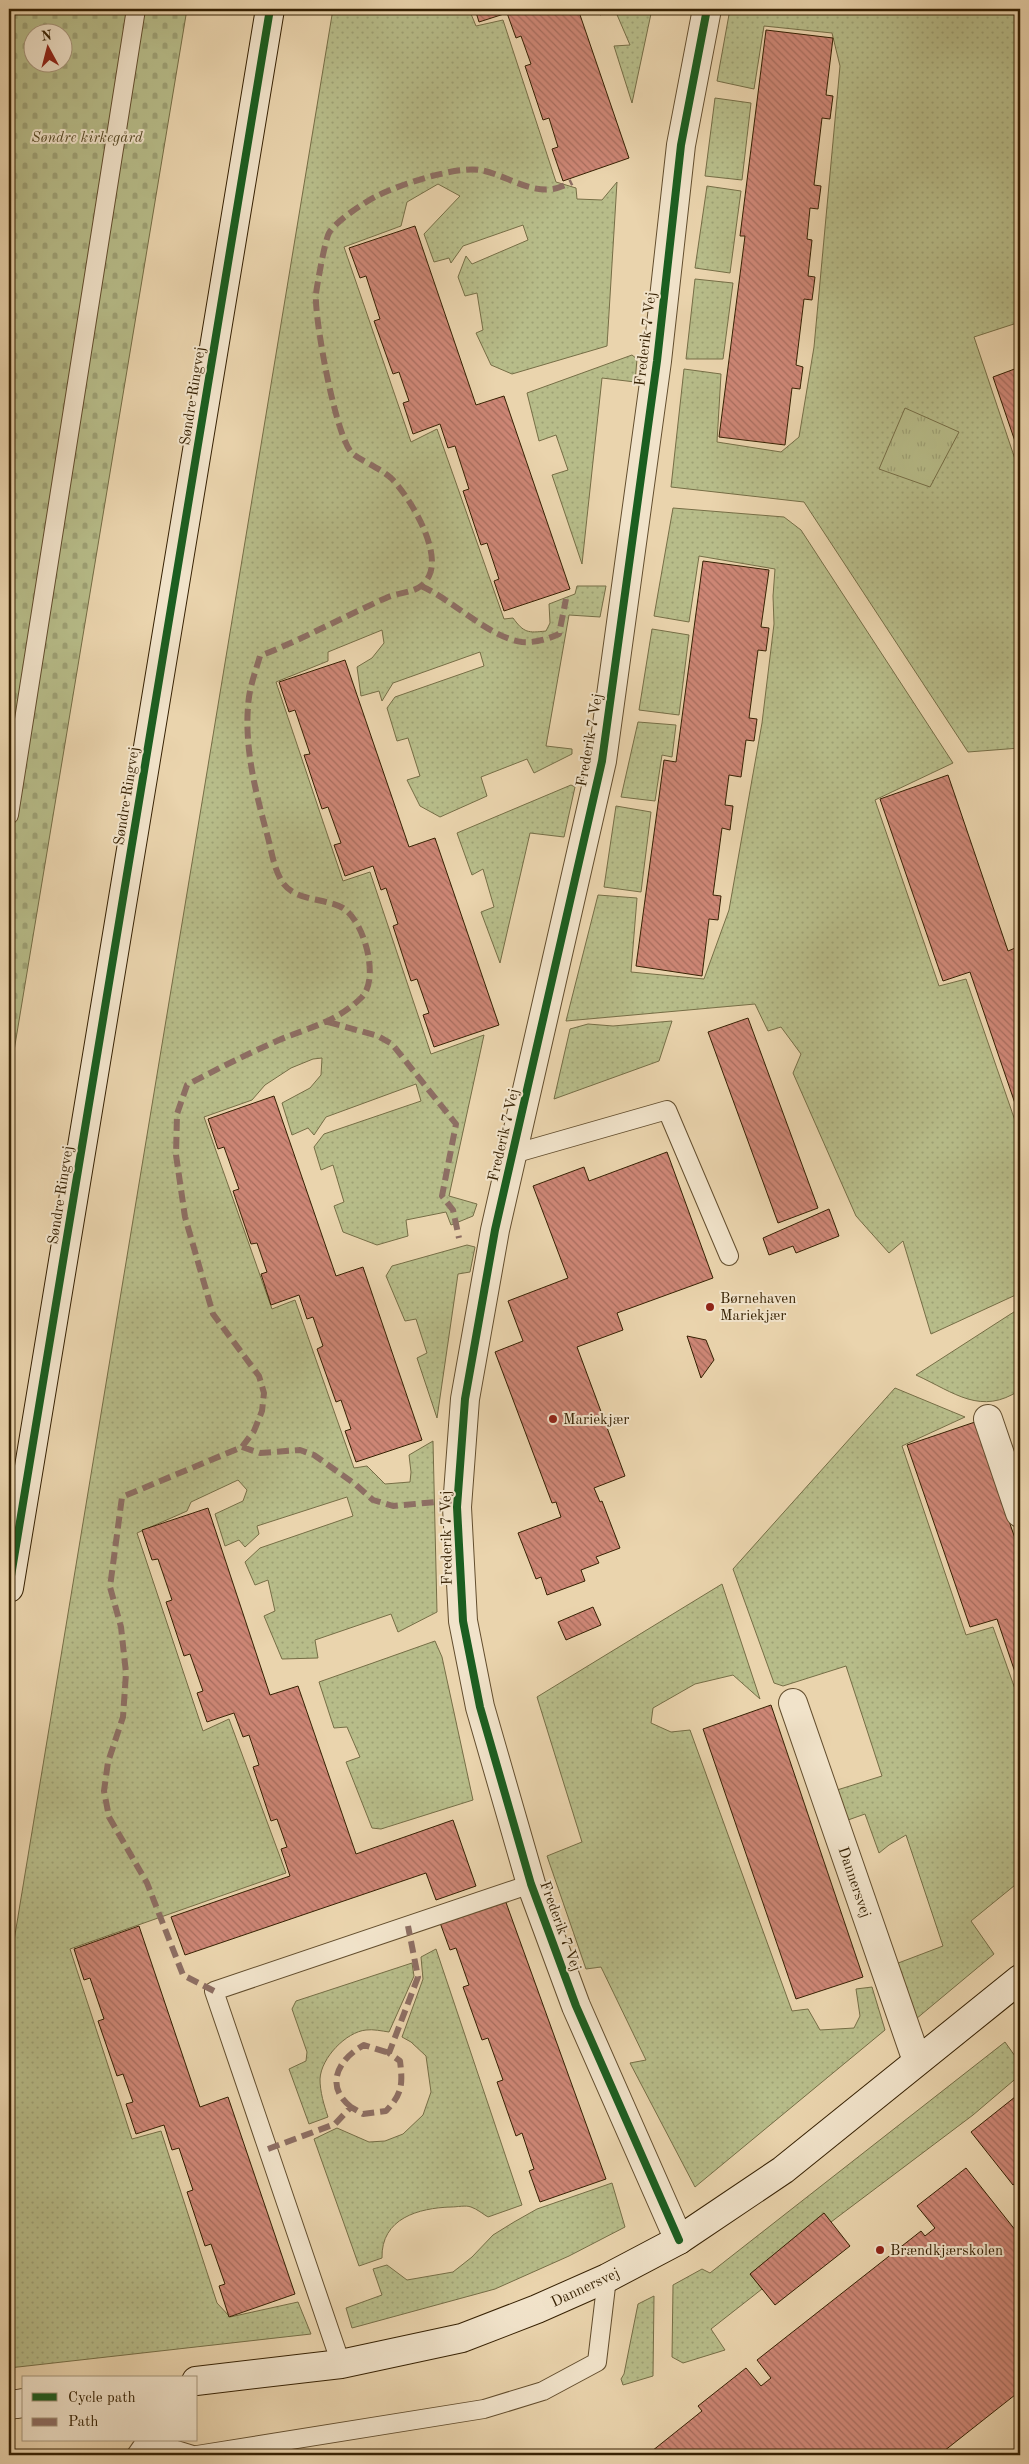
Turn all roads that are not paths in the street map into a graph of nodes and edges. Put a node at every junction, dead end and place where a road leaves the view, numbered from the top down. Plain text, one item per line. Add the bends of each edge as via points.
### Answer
1 (136, 9) edge
2 (270, 9) edge
3 (708, 9) edge
4 (9, 815) edge
5 (513, 1154) junction
6 (729, 1256) dead end
7 (988, 1419) dead end
8 (1020, 1513) edge
9 (9, 1588) edge
10 (793, 1703) dead end
11 (530, 1884) junction
12 (1020, 1979) edge
13 (917, 2062) junction
14 (679, 2240) junction
15 (607, 2278) junction
16 (341, 2364) junction
17 (198, 2381) edge
18 (22, 2403) edge
19 (9, 2405) edge
20 (142, 2446) edge
21 (193, 2455) edge
22 (197, 2455) edge

1 - 4 lane
2 - 9 street, Søndre Ringvej
3 - 5 street, Frederik 7 Vej via 681,145 657,361 602,761
5 - 6 lane via 666,1110
5 - 11 street, Frederik 7 Vej via 495,1230 465,1399 457,1507 463,1621 480,1707
7 - 8 street
10 - 13 street, Dannersvej
11 - 14 street, Frederik 7 Vej via 576,2006
11 - 16 lane via 214,1991
12 - 13 street, Dannersvej
13 - 14 street, Dannersvej via 783,2170
14 - 15 street, Dannersvej
15 - 16 street, Dannersvej via 462,2338
15 - 22 lane via 597,2362 543,2391 484,2409
16 - 17 street, Dannersvej
18 - 19 street
20 - 21 lane

